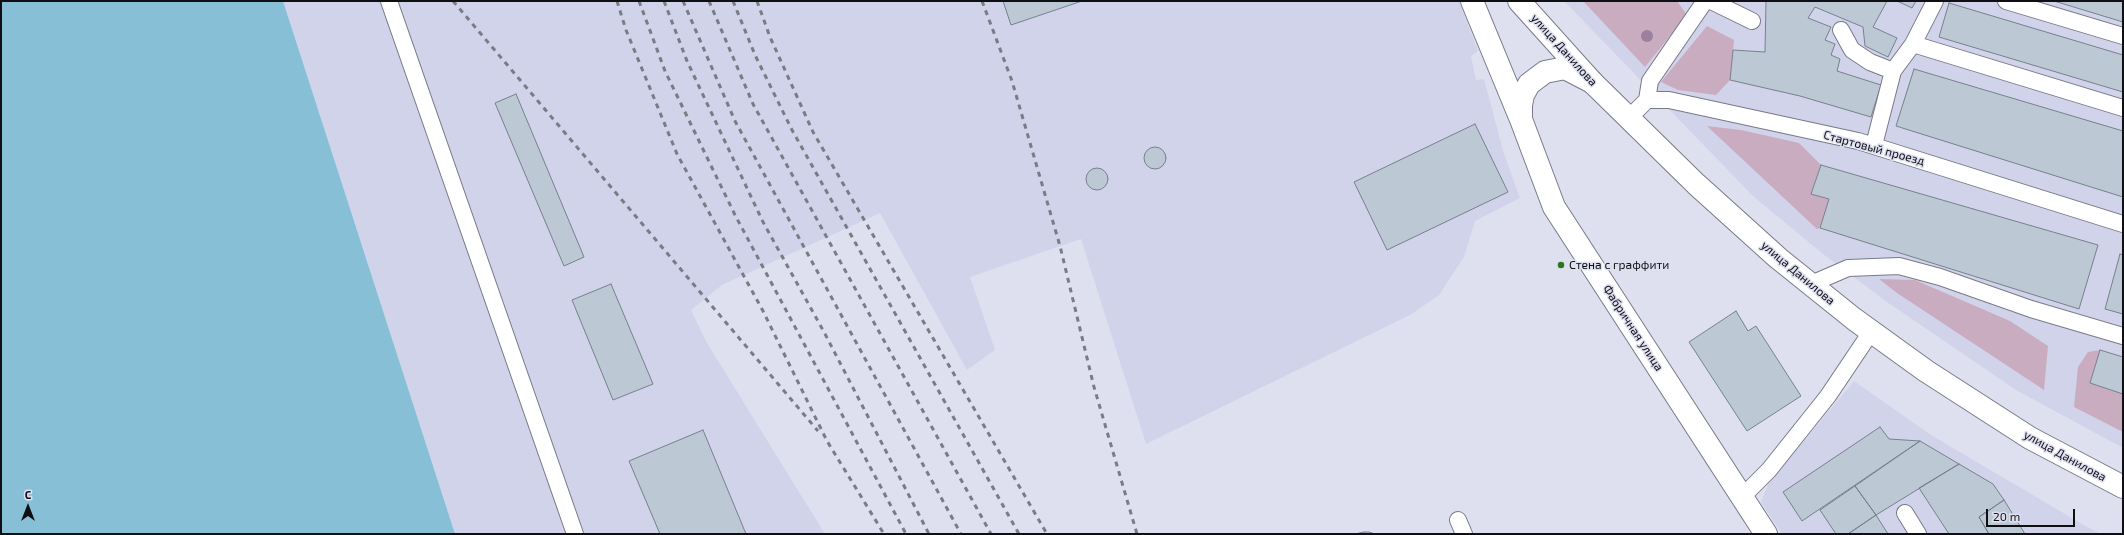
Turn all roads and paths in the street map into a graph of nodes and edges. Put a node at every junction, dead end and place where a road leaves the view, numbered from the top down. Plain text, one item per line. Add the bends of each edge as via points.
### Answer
1 (389, 1) edge
2 (1472, 1) edge
3 (1519, 1) edge
4 (1704, 1) edge
5 (1711, 1) edge
6 (1935, 1) edge
7 (2006, 1) edge
8 (1752, 21) dead end
9 (1841, 30) dead end
10 (2123, 36) edge
11 (1913, 44) junction
12 (1893, 71) junction
13 (1592, 82) junction
14 (1647, 100) junction
15 (2123, 108) edge
16 (1628, 119) junction
17 (1522, 122) junction
18 (1874, 145) junction
19 (2123, 224) edge
20 (1811, 284) junction
21 (1871, 332) junction
22 (2123, 336) edge
23 (2123, 487) edge
24 (1742, 497) junction
25 (1905, 514) dead end
26 (575, 534) edge
27 (1766, 534) edge
28 (1918, 534) edge

1 - 26 lane
2 - 17 street, Фабричная улица
3 - 13 street, улица Данилова
4 - 14 lane via 1650,81
5 - 8 lane
6 - 11 lane
7 - 10 lane
9 - 12 lane via 1852,50 1870,62
11 - 12 lane
11 - 15 lane
12 - 18 lane
13 - 16 street, улица Данилова
13 - 17 street via 1565,68 1541,74 1529,84 1524,95 1521,105
14 - 16 lane
14 - 18 lane, Стартовый проезд via 1670,100
16 - 20 street, улица Данилова via 1778,258
17 - 24 street, Фабричная улица via 1554,207
18 - 19 lane, Стартовый проезд
20 - 21 street, улица Данилова
20 - 22 lane via 1848,268 1899,266
21 - 23 street, улица Данилова via 2030,438
21 - 24 lane via 1828,396 1769,470
24 - 27 street, Фабричная улица
25 - 28 lane

